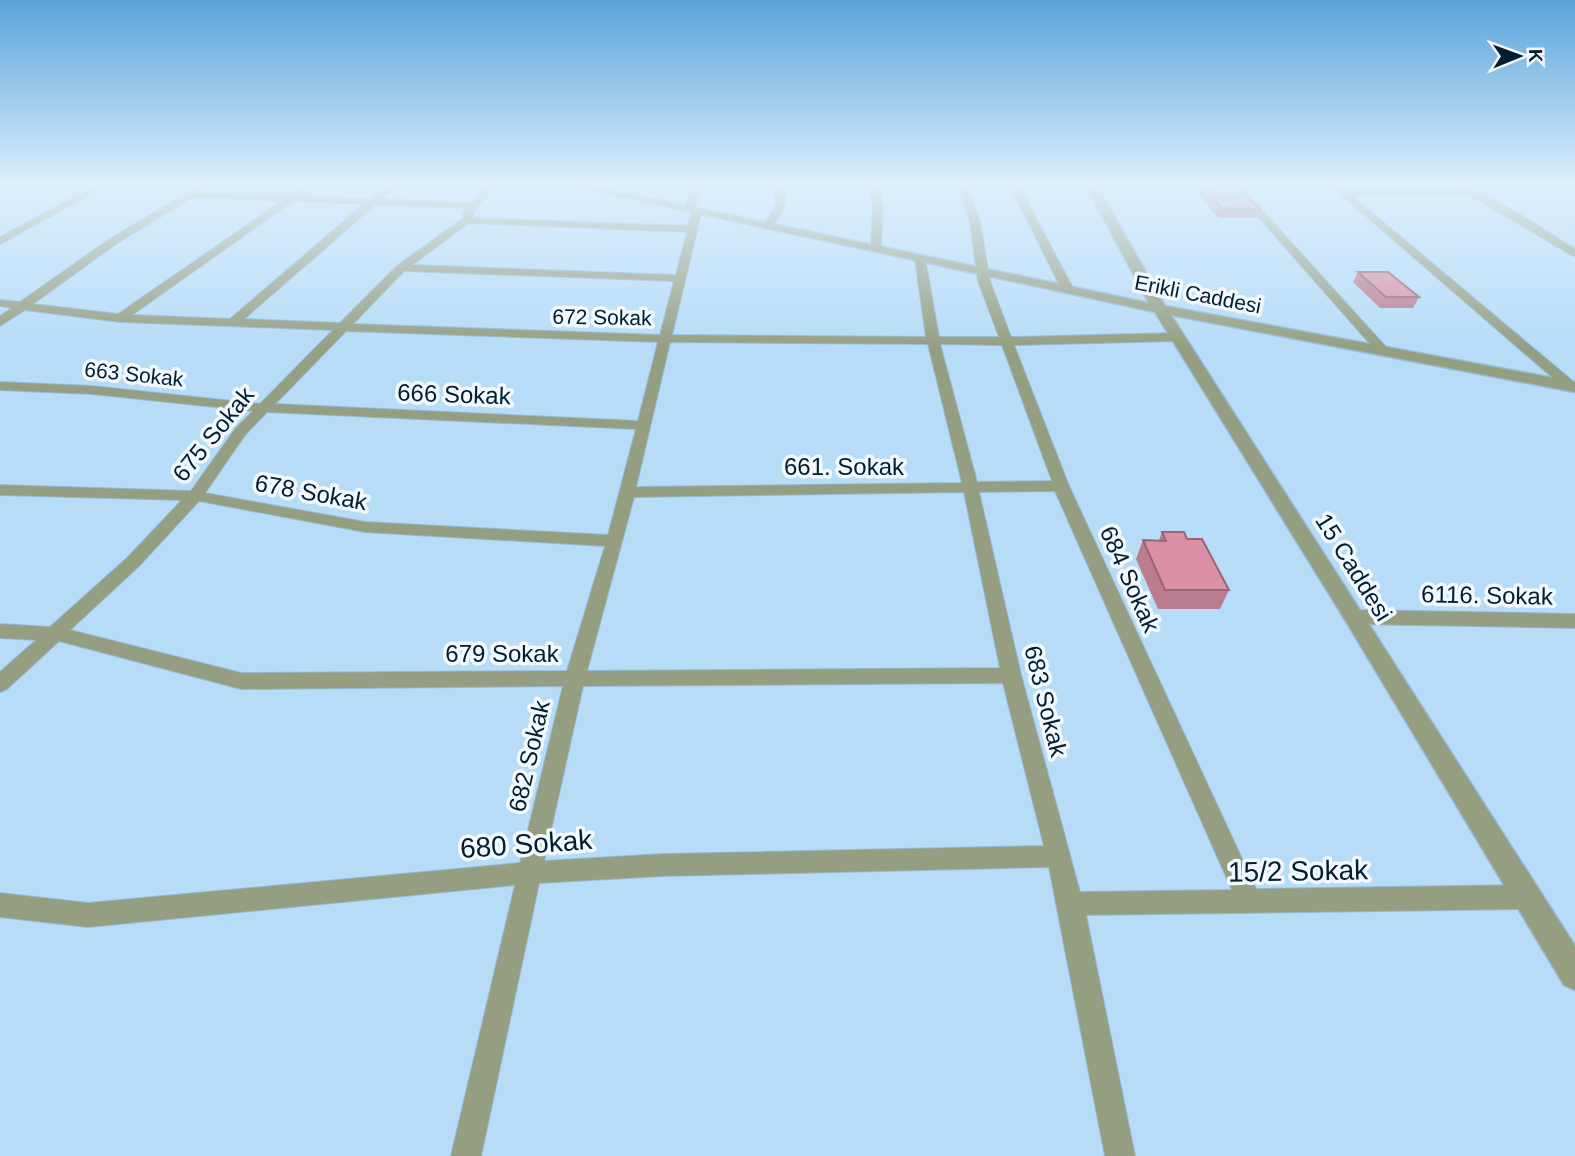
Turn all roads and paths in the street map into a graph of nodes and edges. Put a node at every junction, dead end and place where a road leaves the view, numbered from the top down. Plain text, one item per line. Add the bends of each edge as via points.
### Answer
1 (115, 240) edge
2 (233, 240) edge
3 (330, 240) edge
4 (439, 240) edge
5 (689, 240) edge
6 (836, 240) edge
7 (876, 240) edge
8 (978, 240) edge
9 (1042, 240) edge
10 (1121, 240) edge
11 (1283, 240) edge
12 (1399, 240) edge
13 (1553, 240) edge
14 (876, 249) junction
15 (1575, 253) edge
16 (920, 258) junction
17 (401, 268) junction
18 (981, 272) junction
19 (680, 278) junction
20 (1068, 290) junction
21 (0, 303) edge
22 (27, 305) junction
23 (1160, 309) junction
24 (120, 318) junction
25 (0, 322) edge
26 (234, 322) junction
27 (343, 327) junction
28 (1177, 337) junction
29 (664, 338) junction
30 (933, 340) junction
31 (1008, 341) junction
32 (1382, 350) junction
33 (0, 386) edge
34 (1573, 387) edge
35 (263, 408) junction
36 (643, 425) junction
37 (1061, 486) junction
38 (971, 489) junction
39 (0, 490) edge
40 (627, 492) junction
41 (195, 496) junction
42 (615, 541) junction
43 (1355, 617) junction
44 (1575, 621) edge
45 (0, 631) edge
46 (57, 634) junction
47 (1011, 675) junction
48 (576, 678) junction
49 (0, 684) edge
50 (1058, 856) junction
51 (529, 873) junction
52 (1525, 897) junction
53 (1249, 901) junction
54 (1071, 904) junction
55 (0, 905) edge
56 (1575, 974) edge
57 (467, 1156) edge
58 (1120, 1156) edge

1 - 22 street
2 - 24 street
3 - 26 street
4 - 17 street, 675 Sokak
5 - 19 street, 682 Sokak
6 - 14 street, Erikli Caddesi
7 - 14 street
8 - 18 street, 684 Sokak
9 - 20 street
10 - 23 street, 15 Caddesi
11 - 32 street
12 - 34 street
13 - 15 street
14 - 16 street, Erikli Caddesi
16 - 18 street, Erikli Caddesi
16 - 30 street, 683 Sokak
17 - 19 street
17 - 27 street, 675 Sokak
18 - 20 street, Erikli Caddesi
18 - 31 street, 684 Sokak
19 - 29 street, 682 Sokak
20 - 23 street, Erikli Caddesi
21 - 22 street, 672 Sokak
22 - 24 street, 672 Sokak
22 - 25 street
23 - 28 street, 15 Caddesi
23 - 32 street, Erikli Caddesi
24 - 26 street, 672 Sokak
26 - 27 street, 672 Sokak
27 - 29 street, 672 Sokak
27 - 35 street, 675 Sokak
28 - 31 street, 672 Sokak
28 - 43 street, 15 Caddesi
29 - 30 street, 672 Sokak
29 - 36 street, 682 Sokak
30 - 31 street, 672 Sokak
30 - 38 street, 683 Sokak
31 - 37 street, 684 Sokak
32 - 34 street, Erikli Caddesi
33 - 35 street, 663 Sokak via 92,390
35 - 36 street, 666 Sokak
35 - 41 street, 675 Sokak via 240,432
36 - 40 street, 682 Sokak
37 - 38 street, 661. Sokak
37 - 53 street, 684 Sokak
38 - 40 street, 661. Sokak
38 - 47 street, 683 Sokak
39 - 41 street, 678 Sokak
40 - 42 street, 682 Sokak
41 - 42 street, 678 Sokak via 365,527
41 - 46 street, 675 Sokak
42 - 48 street, 682 Sokak
43 - 44 street, 6116. Sokak
43 - 52 street, 15 Caddesi
45 - 46 street, 679 Sokak
46 - 48 street, 679 Sokak via 241,681
46 - 49 street, 675 Sokak
47 - 48 street, 679 Sokak
47 - 50 street, 683 Sokak
48 - 51 street, 682 Sokak
50 - 51 street, 680 Sokak via 663,864
50 - 54 street, 683 Sokak
51 - 55 street, 680 Sokak via 88,915
51 - 57 street, 682 Sokak
52 - 53 street, 15/2 Sokak
52 - 56 street, 15 Caddesi
53 - 54 street, 15/2 Sokak
54 - 58 street, 683 Sokak

